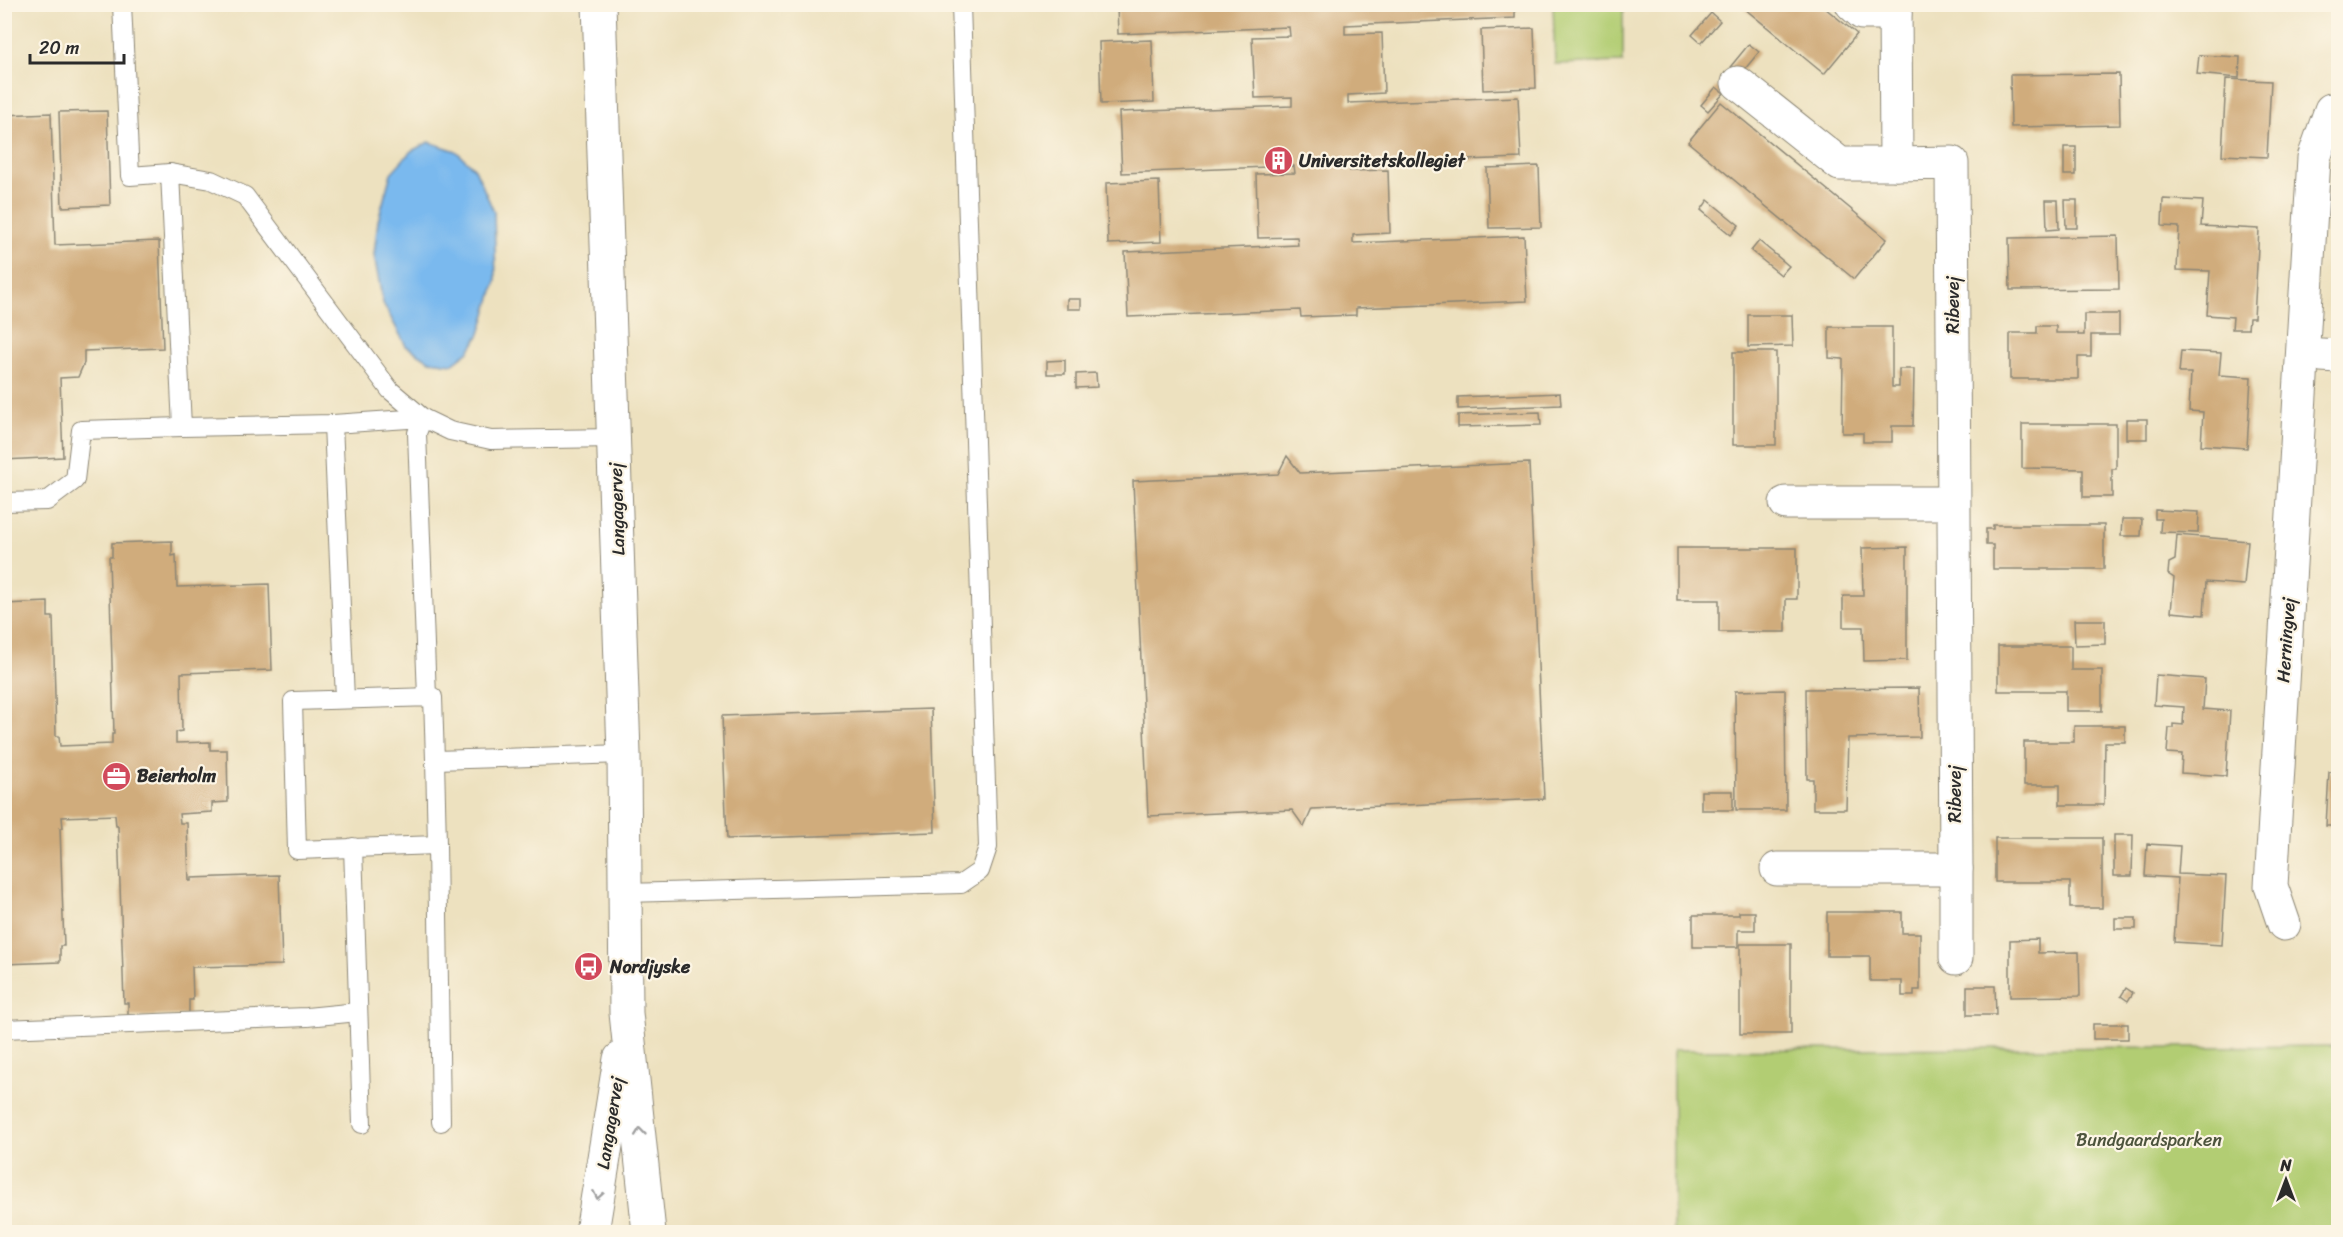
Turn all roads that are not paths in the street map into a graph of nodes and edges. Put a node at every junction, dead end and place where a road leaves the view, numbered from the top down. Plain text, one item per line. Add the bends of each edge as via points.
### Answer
1 (122, 4) edge
2 (599, 4) edge
3 (962, 4) edge
4 (1852, 4) edge
5 (1895, 9) edge
6 (1738, 83) dead end
7 (2331, 110) dead end
8 (1896, 164) junction
9 (170, 173) junction
10 (2304, 354) junction
11 (2338, 356) edge
12 (423, 418) junction
13 (333, 424) junction
14 (182, 427) junction
15 (615, 438) junction
16 (4, 502) edge
17 (1786, 503) dead end
18 (1953, 503) junction
19 (427, 697) junction
20 (345, 699) junction
21 (624, 754) junction
22 (435, 760) junction
23 (437, 845) junction
24 (353, 847) junction
25 (1777, 868) dead end
26 (1956, 868) junction
27 (626, 893) junction
28 (2284, 924) dead end
29 (1956, 958) dead end
30 (358, 1012) junction
31 (626, 1013) junction
32 (4, 1029) edge
33 (441, 1122) dead end
34 (362, 1124) dead end
35 (592, 1233) edge
36 (649, 1233) edge

1 - 9 lane via 130,176
2 - 15 street, Langagervej
3 - 27 lane via 988,847 981,871 961,884
4 - 5 street via 1862,13
5 - 8 street
6 - 8 street, Ribevej via 1840,164
7 - 10 street, Herningvej via 2314,158
8 - 18 street, Ribevej via 1952,163
9 - 12 lane via 211,180 244,196 390,390
9 - 14 lane
10 - 11 street
10 - 28 street, Herningvej via 2271,886
12 - 13 lane
12 - 15 lane via 450,431 491,441
12 - 19 lane via 417,433
13 - 14 lane
13 - 20 lane
14 - 16 lane via 81,430 75,480 47,501
15 - 21 street, Langagervej
17 - 18 street
18 - 26 street, Ribevej
19 - 20 lane
19 - 22 lane via 433,697
20 - 24 lane via 293,701 297,849
21 - 22 lane
21 - 27 street, Langagervej
22 - 23 lane
23 - 24 lane
23 - 33 lane
24 - 30 lane
25 - 26 street
26 - 29 street, Ribevej
27 - 31 street, Langagervej
30 - 32 lane
30 - 34 lane
31 -> 35 street, Langagervej
36 -> 31 street, Langagervej

